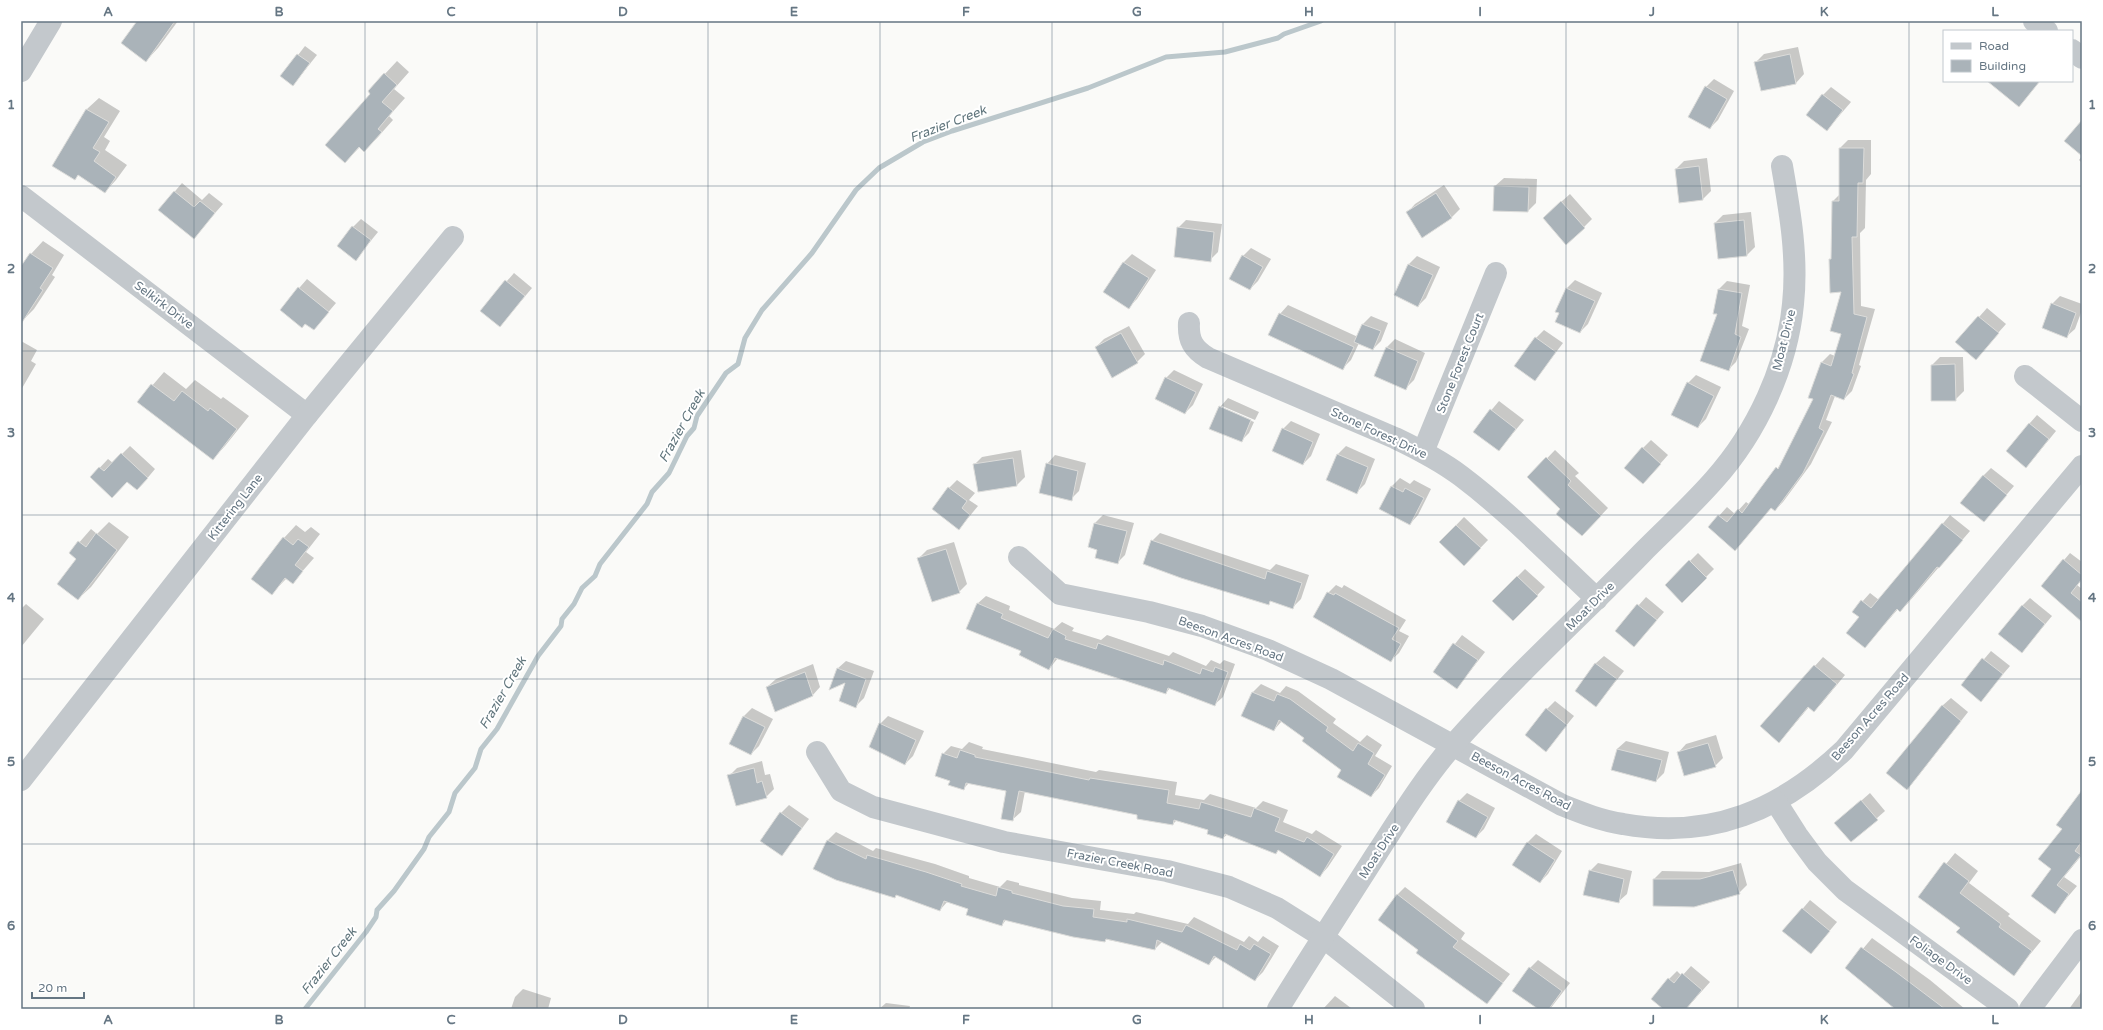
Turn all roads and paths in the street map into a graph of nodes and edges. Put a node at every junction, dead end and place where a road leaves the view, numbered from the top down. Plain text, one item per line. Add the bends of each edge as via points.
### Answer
1 (51, 21) edge
2 (2034, 21) edge
3 (2046, 30) edge
4 (2073, 51) edge
5 (2082, 58) edge
6 (21, 71) edge
7 (1782, 166) dead end
8 (21, 196) edge
9 (454, 237) dead end
10 (1496, 273) dead end
11 (1189, 323) dead end
12 (2025, 376) dead end
13 (307, 415) junction
14 (2082, 422) edge
15 (1423, 452) junction
16 (2082, 466) edge
17 (1019, 557) dead end
18 (1597, 599) junction
19 (1453, 745) junction
20 (817, 752) dead end
21 (21, 780) edge
22 (1776, 802) junction
23 (1323, 937) junction
24 (2082, 940) edge
25 (1278, 1009) edge
26 (1414, 1009) edge
27 (2008, 1009) edge
28 (2030, 1009) edge

1 - 6 street
2 - 3 street
4 - 5 street
7 - 18 street, Moat Drive via 1793,227 1795,266 1793,306 1785,345 1773,383 1739,448 1715,479
8 - 13 street, Selkirk Drive
9 - 13 street, Kittering Lane
10 - 15 street, Stone Forest Court
11 - 15 street, Stone Forest Drive via 1192,344 1208,358
12 - 14 street
13 - 21 street, Kittering Lane
15 - 18 street, Stone Forest Drive via 1461,476 1498,507
16 - 22 street, Beeson Acres Road via 1844,750 1802,786
17 - 19 street, Beeson Acres Road via 1060,594 1202,626 1268,650 1331,679 1433,737
18 - 19 street, Moat Drive via 1517,677
19 - 22 street, Beeson Acres Road via 1562,805 1622,824 1658,829 1688,827 1734,818
19 - 23 street, Moat Drive via 1403,813
20 - 23 street, Frazier Creek Road via 841,791 873,807 1004,842 1167,871 1229,887 1277,908
22 - 27 street, Foliage Drive via 1796,835 1817,862 1845,890
23 - 25 street, Moat Drive
23 - 26 street, Frazier Creek Road
24 - 28 street

